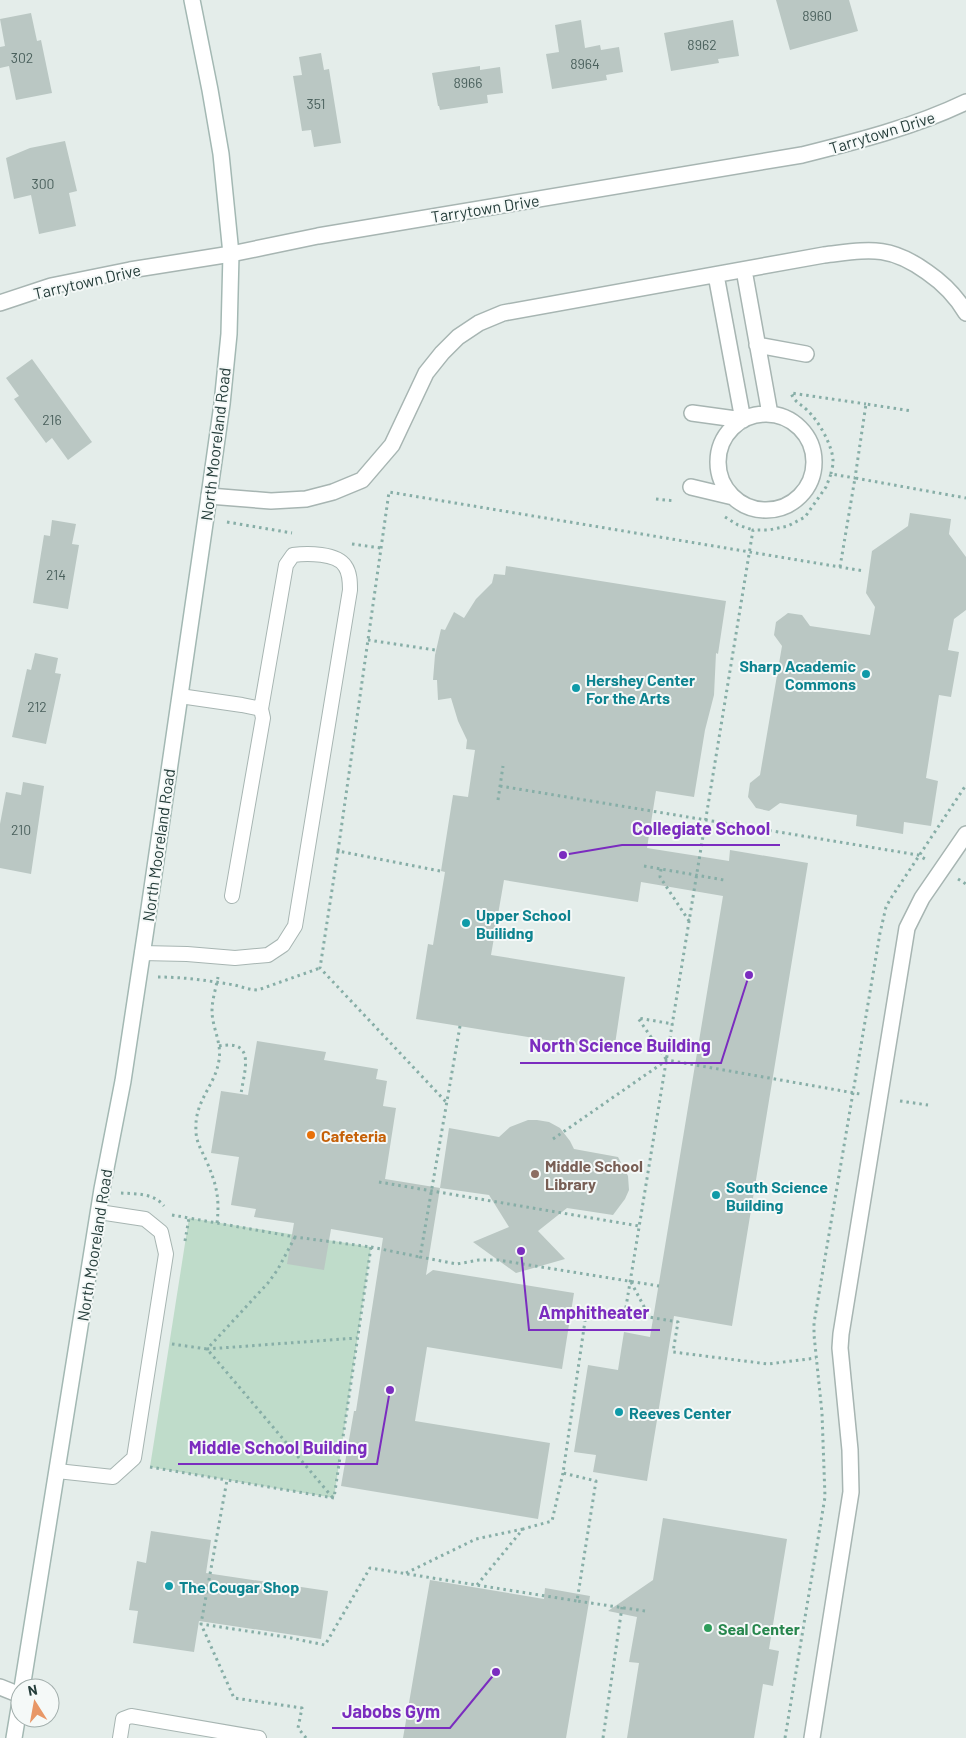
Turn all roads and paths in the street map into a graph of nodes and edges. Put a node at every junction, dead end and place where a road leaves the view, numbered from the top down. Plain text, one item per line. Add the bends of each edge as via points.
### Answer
1 (192, 0) edge
2 (966, 102) edge
3 (231, 254) junction
4 (744, 270) junction
5 (716, 275) junction
6 (0, 303) edge
7 (966, 313) edge
8 (757, 345) junction
9 (806, 354) dead end
10 (866, 404) junction
11 (912, 411) dead end
12 (692, 413) dead end
13 (770, 414) junction
14 (743, 420) junction
15 (831, 474) junction
16 (854, 478) junction
17 (691, 487) dead end
18 (209, 496) junction
19 (733, 497) junction
20 (966, 498) edge
21 (750, 552) junction
22 (840, 567) junction
23 (864, 571) dead end
24 (368, 640) junction
25 (435, 650) dead end
26 (180, 696) junction
27 (261, 710) junction
28 (502, 766) dead end
29 (500, 786) junction
30 (498, 800) dead end
31 (706, 821) junction
32 (966, 834) edge
33 (338, 851) junction
34 (644, 866) dead end
35 (942, 868) junction
36 (661, 869) junction
37 (440, 871) dead end
38 (697, 875) junction
39 (724, 880) dead end
40 (966, 884) edge
41 (232, 896) dead end
42 (690, 922) junction
43 (142, 953) junction
44 (220, 957) junction
45 (320, 968) junction
46 (151, 976) dead end
47 (217, 983) junction
48 (673, 1024) junction
49 (460, 1026) dead end
50 (219, 1046) junction
51 (667, 1060) junction
52 (241, 1094) dead end
53 (879, 1097) junction
54 (447, 1103) junction
55 (928, 1105) dead end
56 (553, 1139) dead end
57 (379, 1182) dead end
58 (432, 1191) junction
59 (99, 1212) junction
60 (217, 1223) junction
61 (640, 1226) junction
62 (295, 1236) junction
63 (184, 1247) dead end
64 (371, 1247) junction
65 (420, 1257) junction
66 (630, 1282) junction
67 (658, 1286) dead end
68 (625, 1313) junction
69 (650, 1317) junction
70 (357, 1338) junction
71 (169, 1343) dead end
72 (207, 1349) junction
73 (816, 1358) dead end
74 (151, 1457) dead end
75 (57, 1471) junction
76 (563, 1473) junction
77 (227, 1480) junction
78 (334, 1498) junction
79 (523, 1529) junction
80 (405, 1574) junction
81 (476, 1585) junction
82 (577, 1601) junction
83 (622, 1607) junction
84 (645, 1611) dead end
85 (201, 1624) junction
86 (24, 1678) edge
87 (120, 1738) edge
88 (259, 1738) edge
89 (306, 1738) edge
90 (603, 1738) edge
91 (812, 1738) edge

1 - 3 street, North Mooreland Road via 221,154
2 - 3 street, Tarrytown Drive via 874,137 802,154 318,236
3 - 6 street, Tarrytown Drive via 51,286
3 - 18 street, North Mooreland Road via 229,334
4 - 5 street
4 - 7 street via 863,250 892,253 910,260 938,279
4 - 8 street
5 - 14 street
5 - 18 street via 503,313 479,323 442,352 426,373 392,445 362,480 306,499 271,501
8 - 9 street
8 - 13 street
10 - 11 path
10 - 15 path via 791,393 820,428 830,448
10 - 16 path
12 - 14 street
13 - 14 street
13 - 19 street via 784,417 805,434 812,447 812,474 806,487 786,506 758,509
14 - 19 street via 722,441 718,456 718,471
15 - 16 path
15 - 21 path via 826,488 805,517 788,526 753,530
16 - 20 path
16 - 22 path
17 - 19 street
18 - 26 street, North Mooreland Road
21 - 22 path
21 - 24 path via 390,492
21 - 31 path
22 - 23 path
24 - 25 path
24 - 33 path
26 - 27 lane
26 - 43 street, North Mooreland Road
27 - 41 lane via 263,718
27 - 44 lane via 286,565 293,555 309,553 332,557 345,565 350,590 295,926 283,945 268,955
28 - 29 path
29 - 30 path
29 - 31 path
31 - 35 path via 918,855
31 - 38 path
32 - 35 street
33 - 37 path
33 - 45 path
34 - 36 path
35 - 40 path
35 - 53 street via 907,928
36 - 38 path
36 - 42 path via 660,877
38 - 39 path
38 - 42 path
42 - 48 path
43 - 44 lane
43 - 59 street, North Mooreland Road
44 - 47 path
45 - 47 path via 258,990
45 - 54 path
46 - 47 path
47 - 50 path via 212,1010
48 - 51 path
48 - 51 path via 638,1018
49 - 54 path
50 - 52 path via 236,1045 244,1052
50 - 60 path via 217,1070 200,1102 196,1119 196,1137 217,1188
51 - 53 path
51 - 56 path
51 - 61 path
53 - 55 path
53 - 91 street via 840,1348 852,1492
54 - 58 path
57 - 58 path
58 - 61 path
58 - 65 path
59 - 75 street, North Mooreland Road
59 - 75 lane via 145,1219 161,1232 166,1254 134,1458 113,1477
60 - 62 path
60 - 63 path via 189,1218
61 - 66 path
62 - 64 path
62 - 72 path via 268,1283
64 - 65 path
64 - 70 path
65 - 66 path via 457,1264 498,1260
66 - 67 path
66 - 68 path
66 - 69 path
68 - 69 path
68 - 76 path via 587,1307
69 - 73 path via 678,1322 673,1352 768,1364
70 - 72 path
70 - 78 path
71 - 72 path
72 - 78 path
74 - 77 path via 150,1467
75 - 86 street, North Mooreland Road
76 - 79 path via 552,1521
76 - 82 path via 596,1481
77 - 78 path
77 - 85 path
79 - 80 path via 476,1539
79 - 81 path
80 - 81 path
80 - 85 path via 370,1568 325,1645
81 - 82 path
82 - 83 path
83 - 84 path
83 - 90 path
85 - 89 path via 234,1698 302,1708 298,1728
87 - 88 lane via 123,1719 130,1716

